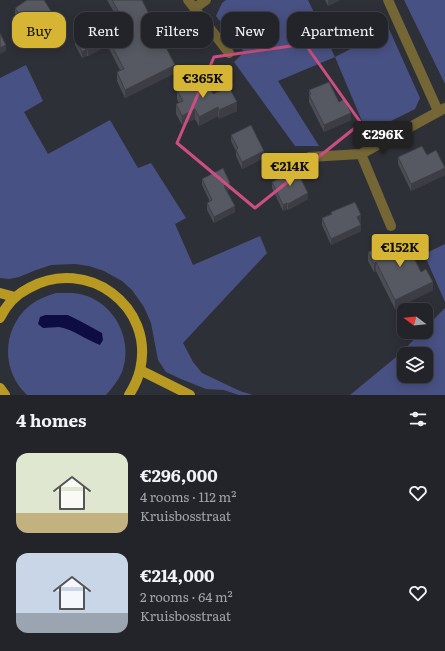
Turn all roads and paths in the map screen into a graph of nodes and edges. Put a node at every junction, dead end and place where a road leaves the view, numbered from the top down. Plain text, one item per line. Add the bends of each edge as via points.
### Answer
1 (206, 0) edge
2 (388, 0) edge
3 (192, 4) edge
4 (229, 53) dead end
5 (442, 110) edge
6 (361, 154) junction
7 (309, 157) dead end
8 (391, 226) dead end
9 (0, 293) edge
10 (15, 298) junction
11 (0, 318) edge
12 (140, 370) junction
13 (0, 388) edge
14 (4, 395) edge
15 (129, 395) edge
16 (190, 395) edge

1 - 3 street
2 - 5 street
3 - 4 street
5 - 6 street
6 - 7 street
6 - 8 street
9 - 10 main road
10 - 11 main road
10 - 12 main road via 35,284 46,280 70,277 94,282 114,294 136,323 142,346
12 - 15 main road
12 - 16 main road
13 - 14 main road

